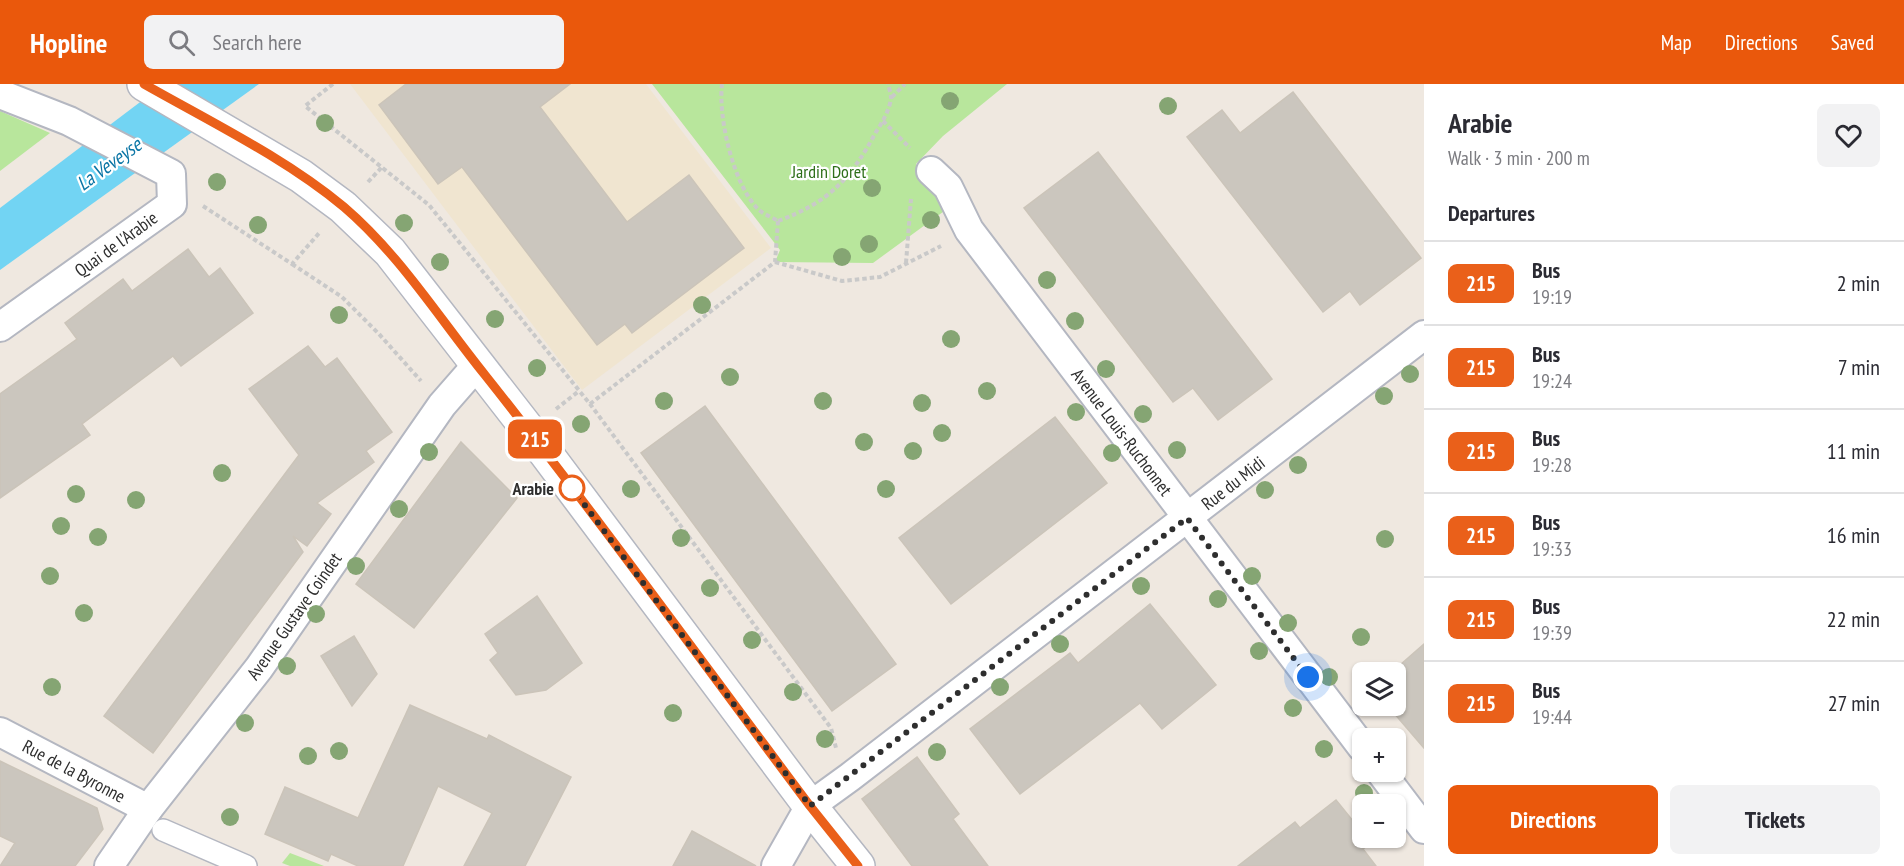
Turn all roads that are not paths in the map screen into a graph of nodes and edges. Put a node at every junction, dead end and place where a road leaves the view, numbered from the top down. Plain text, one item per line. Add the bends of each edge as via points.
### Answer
1 (144, 84) edge
2 (0, 94) edge
3 (931, 171) dead end
4 (8, 322) edge
5 (1424, 335) edge
6 (477, 365) junction
7 (1187, 518) junction
8 (0, 732) edge
9 (1352, 734) edge
10 (1388, 782) edge
11 (810, 806) junction
12 (155, 820) junction
13 (1424, 828) edge
14 (109, 866) edge
15 (246, 866) edge
16 (776, 866) edge
17 (858, 866) edge

1 - 6 street via 301,176 344,207 390,252
2 - 4 street, Quai de l'Arabie via 69,121 171,174 172,204
3 - 7 street, Avenue Louis-Ruchonnet via 948,187 969,230
5 - 7 street, Rue du Midi
6 - 11 street
6 - 12 street, Avenue Gustave Coindet via 442,405
7 - 9 street, Avenue Louis-Ruchonnet
7 - 11 street, Rue du Midi
8 - 12 street, Rue de la Byronne
10 - 13 street
11 - 16 street, Rue du Midi
11 - 17 street
12 - 14 street, Avenue Gustave Coindet
12 - 15 street, Rue de la Byronne

